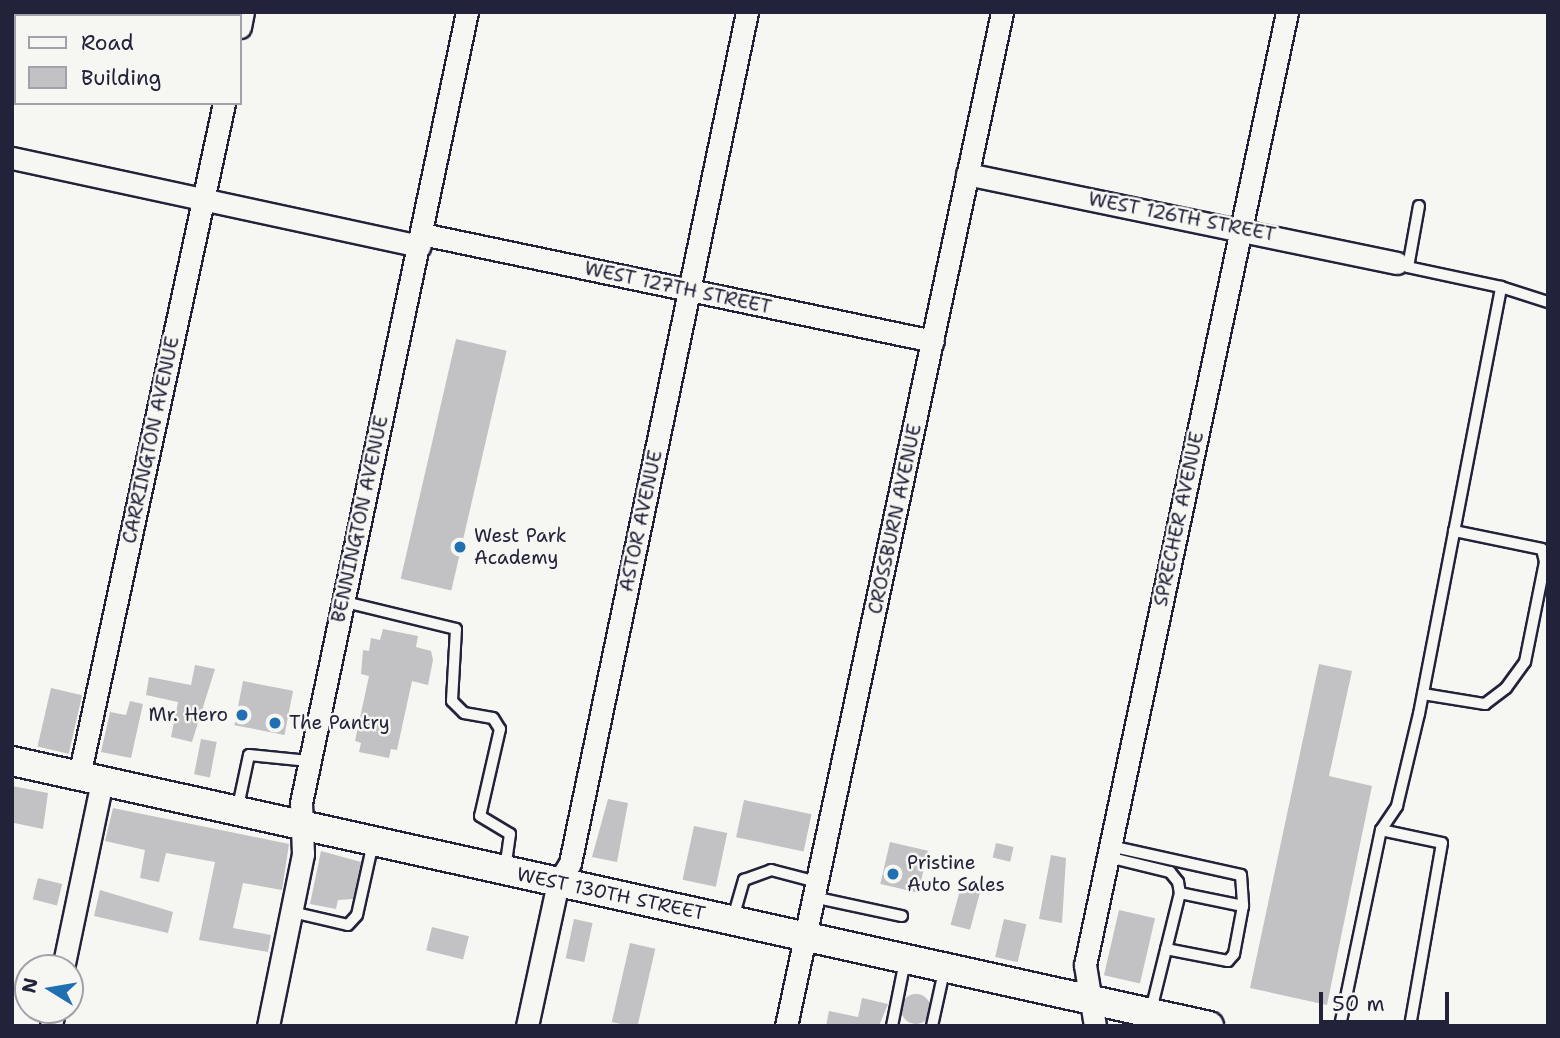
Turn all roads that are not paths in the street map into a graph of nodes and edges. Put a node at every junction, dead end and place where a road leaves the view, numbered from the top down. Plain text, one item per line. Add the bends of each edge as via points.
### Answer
1 (467, 12) edge
2 (747, 12) edge
3 (1002, 12) edge
4 (1287, 12) edge
5 (224, 105) edge
6 (12, 158) edge
7 (967, 174) junction
8 (204, 196) junction
9 (1419, 206) dead end
10 (1241, 228) junction
11 (421, 240) junction
12 (1397, 263) dead end
13 (1501, 287) junction
14 (689, 290) junction
15 (1548, 302) edge
16 (933, 341) junction
17 (1454, 531) junction
18 (341, 601) junction
19 (1423, 694) junction
20 (12, 761) edge
21 (309, 761) junction
22 (91, 779) junction
23 (237, 811) junction
24 (297, 824) junction
25 (1381, 830) junction
26 (373, 841) junction
27 (1109, 852) junction
28 (505, 871) junction
29 (558, 883) junction
30 (815, 890) junction
31 (1181, 893) junction
32 (1244, 906) junction
33 (292, 912) junction
34 (902, 916) dead end
35 (733, 920) junction
36 (805, 935) junction
37 (1166, 949) junction
38 (65, 954) edge
39 (906, 958) junction
40 (945, 967) junction
41 (1094, 1013) edge
42 (1150, 1013) junction
43 (1207, 1025) edge
44 (268, 1026) edge
45 (527, 1026) edge
46 (786, 1026) edge
47 (892, 1026) edge
48 (932, 1026) edge
49 (1340, 1026) edge
50 (1410, 1026) edge

1 - 11 street, BENNINGTON AVENUE
2 - 14 street, ASTOR AVENUE
3 - 7 street, CROSSBURN AVENUE
4 - 10 street, SPRECHER AVENUE
5 - 8 street, CARRINGTON AVENUE
6 - 8 street, WEST 127TH STREET
7 - 10 street, WEST 126TH STREET
7 - 16 street, CROSSBURN AVENUE
8 - 11 street, WEST 127TH STREET
8 - 22 street, CARRINGTON AVENUE
9 - 13 lane via 1408,267
10 - 12 street, WEST 126TH STREET
10 - 27 street, SPRECHER AVENUE
11 - 14 street, WEST 127TH STREET
11 - 18 street, BENNINGTON AVENUE
13 - 15 lane
13 - 17 lane
14 - 16 street, WEST 127TH STREET
14 - 29 street, ASTOR AVENUE via 570,863
16 - 30 street, CROSSBURN AVENUE
17 - 19 lane
17 - 19 lane via 1542,549 1545,562 1525,662 1506,688 1485,704
18 - 21 street, BENNINGTON AVENUE
18 - 28 lane via 456,629 452,701 464,713 493,718 500,729 481,816 510,834
19 - 25 lane via 1396,806
20 - 22 main road, WEST 130TH STREET
21 - 23 lane via 249,755
21 - 24 street, BENNINGTON AVENUE
22 - 23 main road, WEST 130TH STREET
22 - 38 street, CARRINGTON AVENUE
23 - 24 main road, WEST 130TH STREET
24 - 26 main road, WEST 130TH STREET
24 - 33 street, BENNINGTON AVENUE via 303,854
25 - 49 lane
25 - 50 lane via 1442,843
26 - 28 main road, WEST 130TH STREET
26 - 33 lane via 357,915 348,925
27 - 31 lane via 1170,872
27 - 32 lane via 1241,875
27 - 41 street, SPRECHER AVENUE via 1085,965
28 - 29 main road, WEST 130TH STREET
29 - 35 main road, WEST 130TH STREET
29 - 45 street, ASTOR AVENUE
30 - 34 lane
30 - 35 lane via 771,870 744,880
30 - 36 street, CROSSBURN AVENUE
31 - 32 lane
31 - 37 lane
32 - 37 lane via 1228,961
33 - 44 street, BENNINGTON AVENUE
35 - 36 main road, WEST 130TH STREET
36 - 39 main road, WEST 130TH STREET
36 - 46 street, CROSSBURN AVENUE
37 - 42 lane
39 - 40 main road, WEST 130TH STREET
39 - 47 lane
40 - 41 main road, WEST 130TH STREET
40 - 48 lane
41 - 42 main road, WEST 130TH STREET
42 - 43 main road, WEST 130TH STREET

